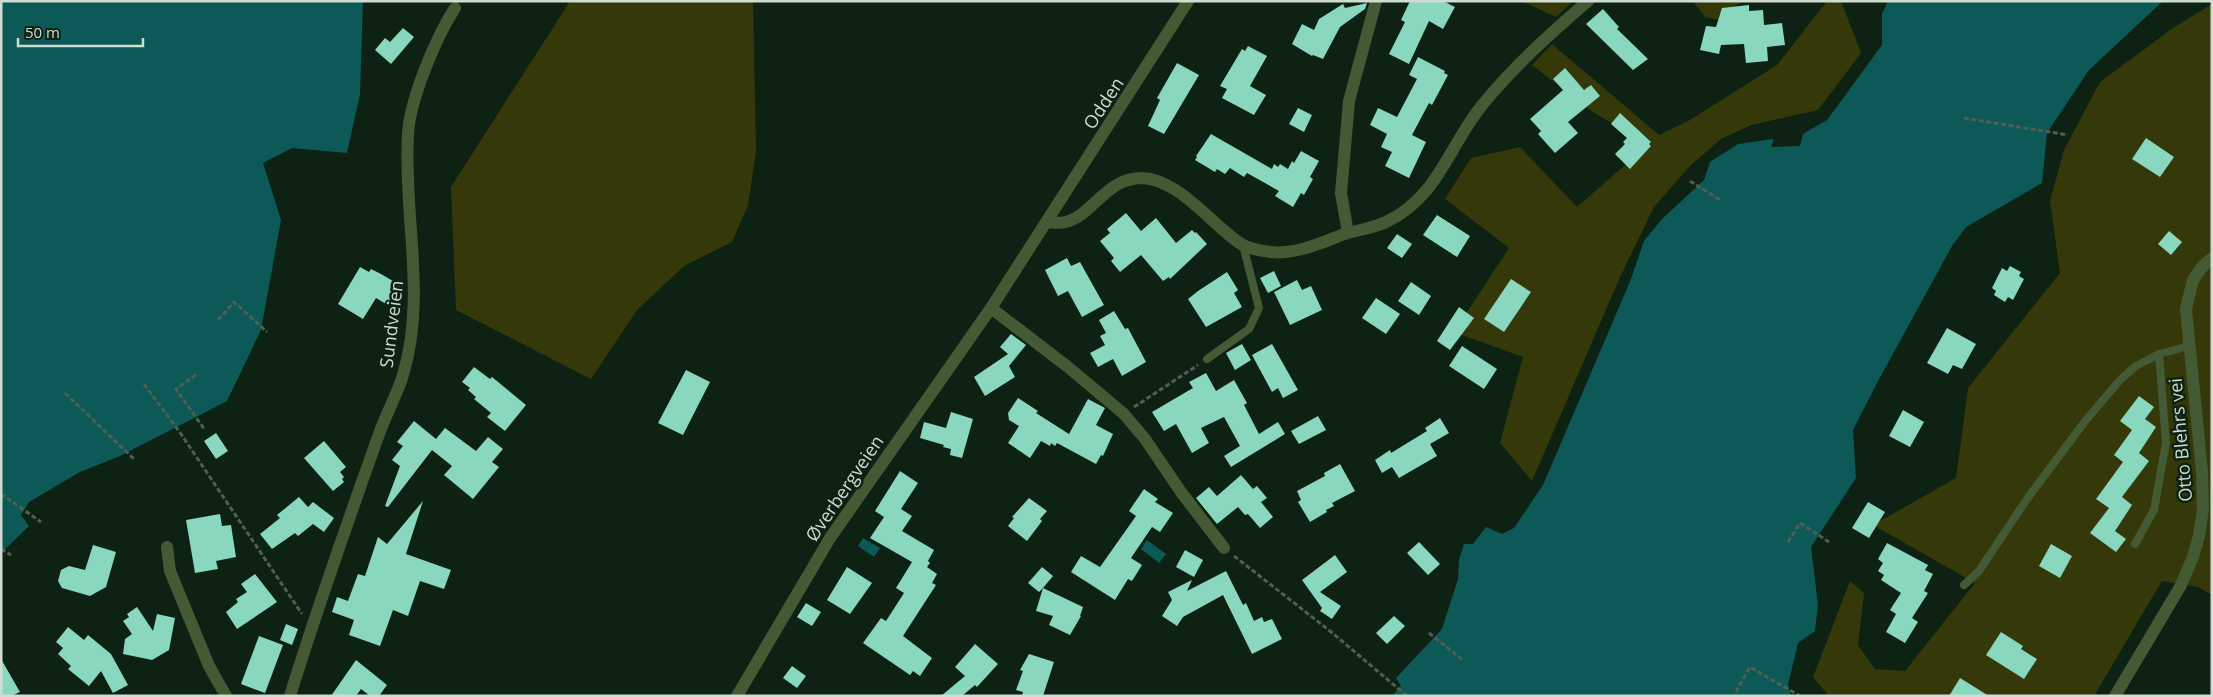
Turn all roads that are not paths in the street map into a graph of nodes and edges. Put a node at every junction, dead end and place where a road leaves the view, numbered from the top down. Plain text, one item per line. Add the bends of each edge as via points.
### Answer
1 (1188, 1) edge
2 (1376, 1) edge
3 (1588, 1) edge
4 (455, 8) dead end
5 (1046, 222) junction
6 (1348, 233) junction
7 (1243, 245) junction
8 (2212, 258) edge
9 (991, 308) junction
10 (2189, 346) junction
11 (2159, 354) junction
12 (1207, 359) road end
13 (2135, 544) dead end
14 (167, 547) dead end
15 (1224, 548) road end
16 (1964, 585) dead end
17 (226, 696) edge
18 (290, 696) edge
19 (737, 696) edge
20 (2116, 696) edge

1 - 5 street, Odden
2 - 6 street via 1349,101 1341,193
3 - 6 street via 1486,99 1427,191 1387,221
4 - 18 street, Sundveien via 420,82 408,133 408,189 415,275 412,328 404,375 380,431
5 - 7 street via 1065,222 1082,214 1106,191 1141,178 1173,190
5 - 9 street, Øverbergveien
6 - 7 street via 1295,251 1271,252
7 - 12 lane via 1259,308 1249,329
8 - 10 street, Otto Blehrs vei via 2198,272 2189,293 2186,308
9 - 15 street via 1124,414
9 - 19 street, Øverbergveien via 830,538
10 - 11 lane
10 - 20 street, Otto Blehrs vei via 2202,472 2203,509 2199,536 2180,587
11 - 13 lane via 2166,443 2154,510
11 - 16 lane via 2136,366 2120,380 2086,420 2027,498 1980,571
14 - 17 street via 170,571 209,666

